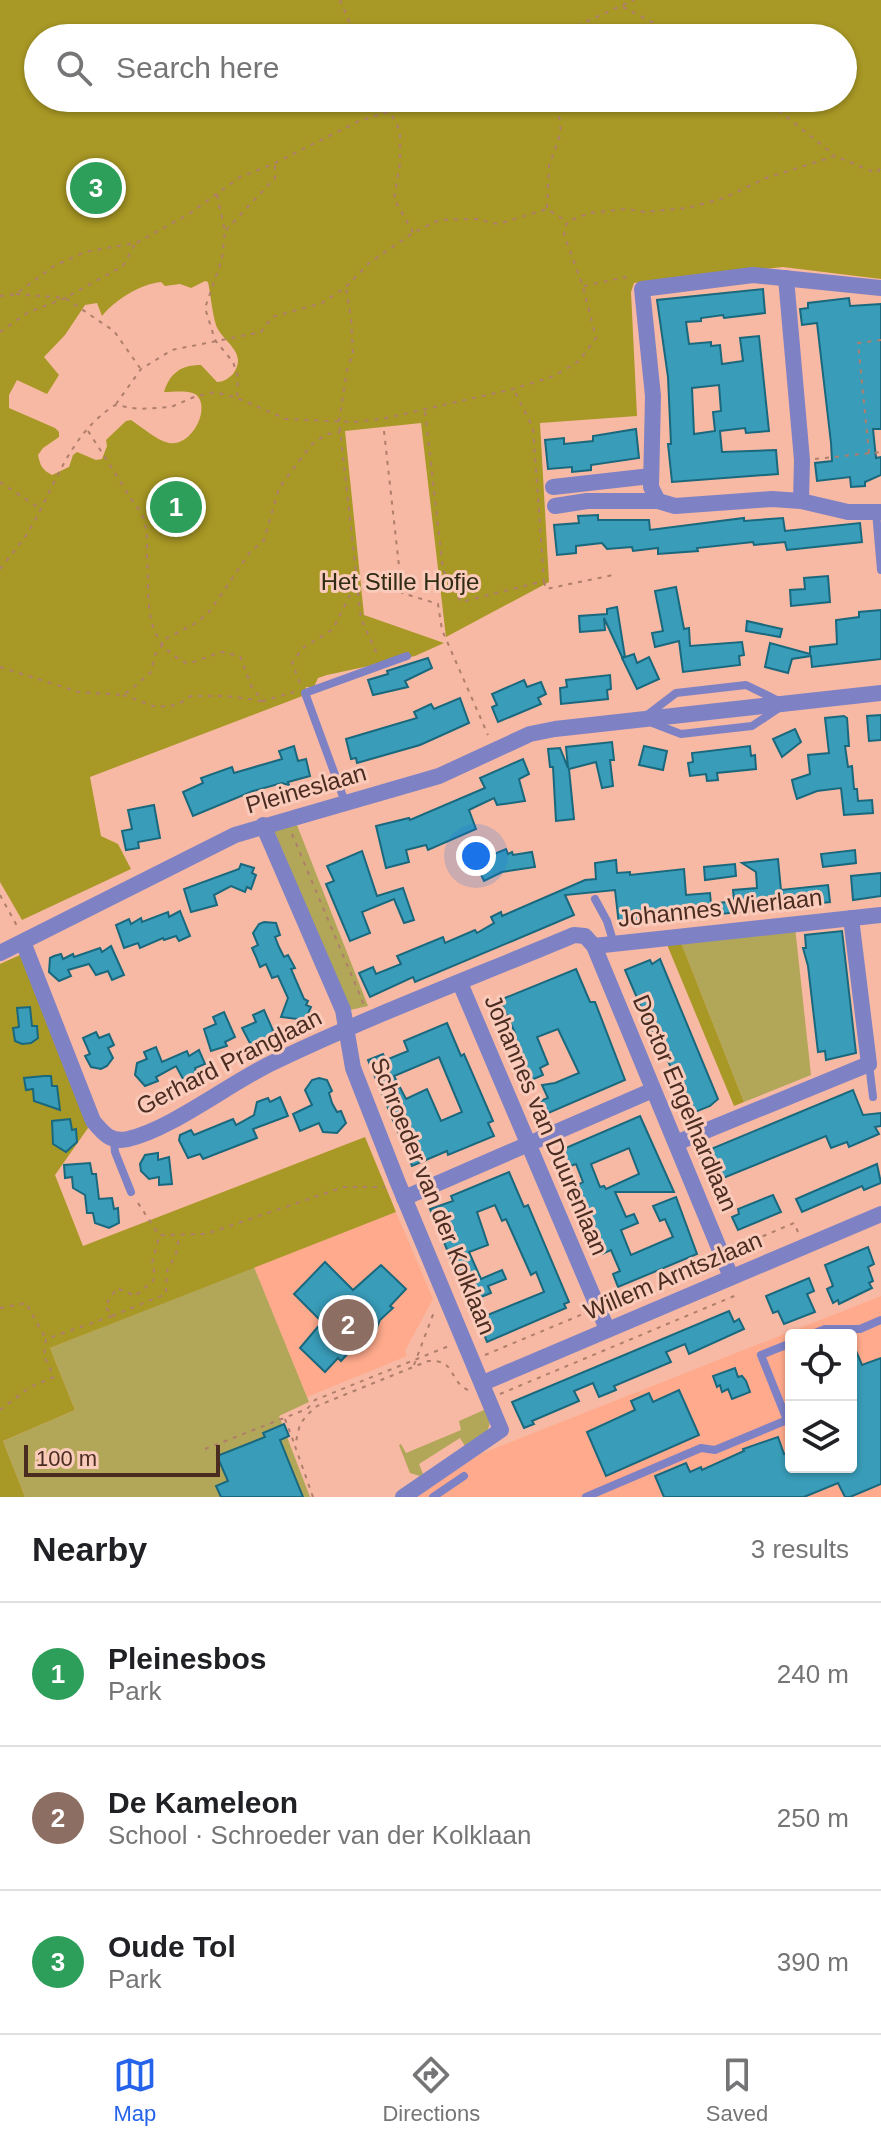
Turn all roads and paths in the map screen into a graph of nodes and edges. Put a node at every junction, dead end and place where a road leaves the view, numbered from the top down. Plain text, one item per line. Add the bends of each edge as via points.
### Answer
1 (340, 0) edge
2 (634, 0) edge
3 (622, 7) junction
4 (350, 24) edge
5 (583, 24) edge
6 (655, 24) edge
7 (388, 112) edge
8 (391, 112) edge
9 (559, 112) edge
10 (780, 112) edge
11 (835, 156) junction
12 (275, 162) junction
13 (881, 168) edge
14 (876, 173) junction
15 (881, 178) edge
16 (216, 193) junction
17 (547, 209) junction
18 (567, 222) junction
19 (225, 231) junction
20 (413, 233) junction
21 (136, 243) junction
22 (786, 278) junction
23 (346, 287) junction
24 (583, 287) junction
25 (881, 288) edge
26 (642, 289) junction
27 (16, 294) junction
28 (0, 296) edge
29 (65, 298) junction
30 (0, 332) edge
31 (215, 340) junction
32 (881, 340) edge
33 (141, 369) junction
34 (513, 389) junction
35 (237, 398) junction
36 (115, 405) junction
37 (425, 411) junction
38 (339, 421) junction
39 (87, 429) junction
40 (384, 431) dead end
41 (340, 432) junction
42 (881, 452) edge
43 (869, 453) junction
44 (802, 460) junction
45 (651, 476) junction
46 (0, 482) edge
47 (553, 487) dead end
48 (586, 493) junction
49 (658, 501) junction
50 (801, 501) junction
51 (555, 506) dead end
52 (39, 508) junction
53 (878, 512) edge
54 (0, 569) edge
55 (881, 570) edge
56 (613, 575) dead end
57 (357, 581) junction
58 (544, 581) junction
59 (161, 645) junction
60 (407, 656) dead end
61 (383, 665) junction
62 (0, 667) edge
63 (881, 693) edge
64 (123, 695) junction
65 (263, 701) junction
66 (495, 750) junction
67 (345, 802) junction
68 (286, 818) junction
69 (263, 825) junction
70 (0, 895) edge
71 (595, 899) dead end
72 (881, 915) edge
73 (851, 918) junction
74 (23, 942) junction
75 (614, 944) junction
76 (594, 946) junction
77 (0, 953) edge
78 (460, 983) junction
79 (371, 1020) junction
80 (347, 1029) junction
81 (869, 1064) junction
82 (653, 1090) junction
83 (873, 1097) dead end
84 (114, 1140) junction
85 (676, 1143) junction
86 (528, 1145) junction
87 (401, 1190) junction
88 (131, 1192) joint
89 (881, 1214) edge
90 (159, 1235) junction
91 (179, 1235) junction
92 (804, 1246) junction
93 (722, 1254) junction
94 (731, 1277) junction
95 (443, 1289) junction
96 (739, 1294) dead end
97 (0, 1308) edge
98 (598, 1308) junction
99 (112, 1316) junction
100 (881, 1320) edge
101 (607, 1329) junction
102 (857, 1329) edge
103 (46, 1339) junction
104 (465, 1340) junction
105 (785, 1345) edge
106 (416, 1359) junction
107 (473, 1360) junction
108 (414, 1366) junction
109 (483, 1383) junction
110 (490, 1402) junction
111 (0, 1410) edge
112 (285, 1418) junction
113 (295, 1446) junction
114 (205, 1449) dead end
115 (464, 1476) dead end
116 (313, 1497) edge
117 (403, 1497) edge
118 (433, 1497) edge
119 (586, 1497) edge

1 - 4 path
2 - 3 path
3 - 5 path
3 - 6 path
7 - 12 path
8 - 20 path via 400,131 394,199
9 - 17 path via 561,132 549,166
10 - 11 path
11 - 14 path
11 - 18 path via 687,208 589,213
12 - 16 path
12 - 19 path via 275,178
13 - 14 path
14 - 15 path
16 - 19 path
16 - 21 path
17 - 18 path
17 - 20 path via 498,224 439,220
18 - 24 path via 564,234
19 - 31 path via 222,259 205,308
20 - 23 path via 369,263
21 - 27 path via 85,252 54,266
21 - 29 path via 123,266
22 - 25 street
22 - 26 street via 753,275
22 - 44 street
23 - 31 path via 322,303 272,317 261,332
23 - 38 path via 353,354
24 - 26 path via 625,277
24 - 34 path via 596,338 579,361 554,376
26 - 45 street via 653,396
27 - 28 path
27 - 29 path
29 - 30 path via 27,313
29 - 33 path via 114,331
31 - 33 path via 172,350
31 - 35 path via 233,362
32 - 43 path via 858,343
33 - 36 path
34 - 37 path
34 - 58 path via 533,428
35 - 36 path via 215,392 171,407
35 - 38 path via 286,419
36 - 39 path
37 - 38 path
37 - 58 path via 443,570 461,602
38 - 41 path
39 - 52 path
39 - 59 path via 143,516 149,604
40 - 66 path via 402,593 438,604 442,630
41 - 57 path
41 - 59 path via 311,445 279,488 264,540 210,611
42 - 43 path
43 - 44 path
44 - 50 street
45 - 48 street
45 - 49 street
46 - 52 path
47 - 48 street
48 - 49 street
48 - 51 street
49 - 50 street via 675,506
50 - 53 street via 848,512
52 - 54 path
53 - 55 lane
56 - 58 path via 546,589
57 - 61 path via 361,619
57 - 65 path via 333,629 303,648 292,663 303,689
59 - 64 path via 151,672
59 - 65 path via 188,664 221,652 240,656
60 - 61 lane
61 - 67 lane via 305,693
62 - 64 path via 79,692
63 - 66 street, Pleineslaan via 555,729
64 - 65 path via 156,707 177,705 191,696
66 - 67 street, Pleineslaan via 439,776
67 - 68 street, Pleineslaan
68 - 69 street, Pleineslaan
68 - 79 path
69 - 74 street, Pleineslaan
69 - 80 street, Schroeder van der Kolklaan
70 - 74 path
71 - 75 lane
72 - 73 street, Johannes Wierlaan
73 - 75 street, Johannes Wierlaan
73 - 81 street
74 - 77 street, Pleineslaan
74 - 84 street, Gerhard Pranglaan via 93,1121
75 - 76 street, Johannes Wierlaan
76 - 78 street, Johannes Wierlaan via 585,936 574,935
76 - 82 street, Doctor Engelhardlaan
78 - 79 street, Johannes Wierlaan
78 - 86 street, Johannes van Duurenlaan
79 - 80 street, Johannes Wierlaan
80 - 84 street, Gerhard Pranglaan via 275,1061 156,1128
80 - 87 street, Schroeder van der Kolklaan via 353,1068
81 - 83 lane
81 - 85 street
82 - 85 street, Doctor Engelhardlaan
82 - 86 street
84 - 88 lane
85 - 93 street, Doctor Engelhardlaan
86 - 87 street
86 - 98 street, Johannes van Duurenlaan
87 - 91 path via 344,1187 206,1234
87 - 95 street, Schroeder van der Kolklaan
88 - 90 path
89 - 92 street, Willem Arntszlaan
90 - 91 path
90 - 99 path via 153,1281 135,1296 117,1288 105,1306
91 - 99 path via 166,1294
92 - 93 path via 794,1223
92 - 94 street, Willem Arntszlaan
93 - 94 street, Doctor Engelhardlaan
93 - 98 path
94 - 101 street, Willem Arntszlaan
95 - 104 street, Schroeder van der Kolklaan
95 - 106 path
96 - 110 path
97 - 103 path via 26,1303
98 - 101 street, Johannes van Duurenlaan
98 - 107 path
99 - 103 path
100 - 102 lane
101 - 109 street, Willem Arntszlaan
103 - 111 path via 44,1356 54,1377
104 - 106 path
104 - 107 street, Schroeder van der Kolklaan
105 - 119 lane via 761,1355 787,1420 715,1450 701,1448
106 - 108 path
106 - 112 path via 315,1400
107 - 109 street, Schroeder van der Kolklaan
108 - 109 path via 437,1360 450,1366 465,1389
108 - 113 path via 317,1406 300,1424
109 - 110 street, Schroeder van der Kolklaan
110 - 117 street, Schroeder van der Kolklaan via 501,1430
112 - 113 path
112 - 114 path
113 - 116 path
115 - 118 lane

